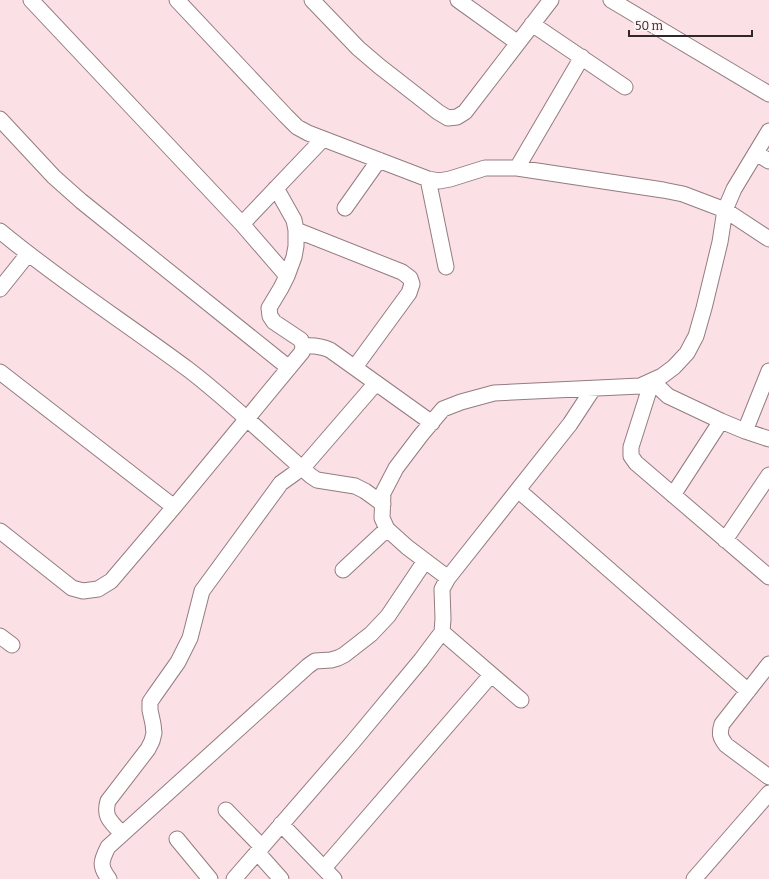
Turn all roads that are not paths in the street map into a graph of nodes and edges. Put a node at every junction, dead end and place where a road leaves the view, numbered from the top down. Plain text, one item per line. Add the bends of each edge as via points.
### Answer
1 (31, 0) edge
2 (177, 0) edge
3 (312, 0) edge
4 (458, 0) edge
5 (551, 0) edge
6 (611, 0) edge
7 (532, 24) junction
8 (518, 42) junction
9 (582, 57) junction
10 (625, 86) dead end
11 (769, 94) edge
12 (0, 119) edge
13 (769, 131) edge
14 (323, 139) junction
15 (756, 153) junction
16 (379, 160) junction
17 (769, 161) edge
18 (517, 168) junction
19 (428, 179) junction
20 (276, 188) junction
21 (345, 208) dead end
22 (725, 210) junction
23 (242, 224) junction
24 (296, 230) junction
25 (0, 231) edge
26 (769, 239) edge
27 (28, 254) junction
28 (446, 267) dead end
29 (287, 276) junction
30 (0, 289) edge
31 (303, 346) junction
32 (354, 367) junction
33 (289, 368) junction
34 (769, 371) edge
35 (0, 372) edge
36 (652, 381) junction
37 (376, 383) junction
38 (593, 388) junction
39 (247, 419) junction
40 (721, 421) junction
41 (432, 423) junction
42 (745, 431) junction
43 (769, 439) edge
44 (302, 468) junction
45 (769, 475) edge
46 (518, 490) junction
47 (673, 495) junction
48 (383, 504) junction
49 (174, 507) junction
50 (387, 529) junction
51 (0, 531) edge
52 (725, 540) junction
53 (425, 561) junction
54 (343, 570) dead end
55 (769, 577) edge
56 (448, 578) junction
57 (442, 632) junction
58 (769, 664) edge
59 (492, 675) junction
60 (748, 690) junction
61 (521, 700) dead end
62 (769, 777) edge
63 (769, 793) edge
64 (226, 810) dead end
65 (281, 824) junction
66 (122, 834) junction
67 (177, 839) dead end
68 (259, 850) junction
69 (329, 874) edge
70 (109, 879) edge
71 (210, 879) edge
72 (234, 879) edge
73 (282, 879) edge
74 (694, 879) edge

1 - 23 street
2 - 14 street via 297,127
3 - 8 street via 358,48 448,118 466,112
4 - 8 street
5 - 7 street
6 - 11 street
7 - 8 street
7 - 9 street
9 - 10 street
9 - 18 street
12 - 33 street via 54,177 81,201
13 - 15 street
14 - 16 street
14 - 20 street
15 - 17 street
15 - 22 street via 734,189
16 - 19 street
16 - 21 street
18 - 19 street via 485,168 450,179
18 - 22 street via 683,194
19 - 28 street
20 - 23 street
20 - 24 street via 294,220
22 - 26 street
22 - 36 street via 696,336 687,353 674,367
23 - 29 street
24 - 29 street via 296,246
24 - 32 street via 402,272 410,278 412,284 409,293
25 - 27 street
27 - 30 street
27 - 39 street via 190,371
29 - 31 street via 269,308 270,316 274,322 301,340
31 - 32 street via 323,346
31 - 33 street via 302,352
32 - 37 street
33 - 39 street
34 - 42 street
35 - 49 street
36 - 38 street via 640,386
36 - 40 street via 668,396
36 - 47 street via 631,447 631,456
37 - 41 street
37 - 44 street
38 - 41 street via 494,394 444,409
38 - 46 street via 570,424
39 - 44 street
39 - 49 street
40 - 42 street
40 - 47 street
41 - 48 street via 396,468 383,493
42 - 43 street
44 - 48 street via 317,480 355,486
44 - 66 street via 281,483 202,591 190,638 178,662 150,702 154,724 152,741 108,801 106,814
45 - 52 street
46 - 56 street
46 - 60 street
47 - 52 street
48 - 50 street via 382,518
49 - 51 street via 111,581 98,589 83,591 72,588
50 - 53 street
50 - 54 street
52 - 55 street
53 - 56 street
53 - 66 street via 388,616 370,634 344,655 331,660 315,661 308,666
56 - 57 street via 442,588
57 - 59 street
57 - 65 street via 422,660
58 - 60 street
59 - 61 street
59 - 69 street
60 - 62 street via 722,724 721,739
63 - 74 street
64 - 68 street
65 - 68 street
65 - 69 street
66 - 70 street via 108,847 103,856 102,867
67 - 71 street
68 - 72 street
68 - 73 street

